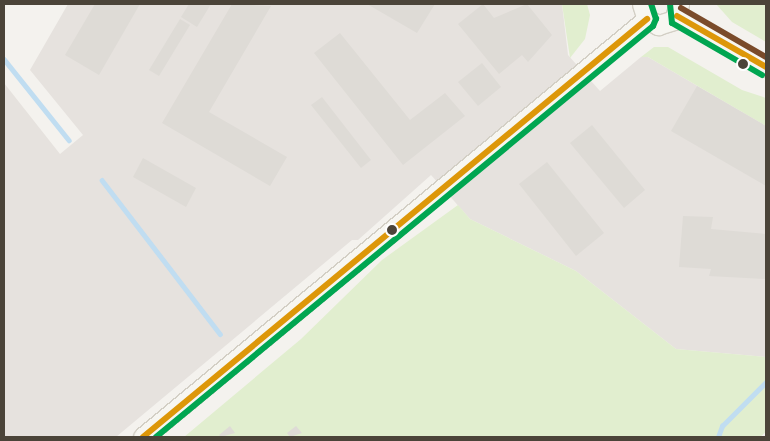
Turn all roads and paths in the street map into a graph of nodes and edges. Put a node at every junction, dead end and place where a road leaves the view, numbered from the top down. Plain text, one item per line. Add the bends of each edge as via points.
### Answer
1 (678, 10) edge
2 (645, 12) edge
3 (766, 67) edge
4 (143, 437) edge

1 - 2 main road via 663,25
1 - 3 main road
2 - 4 main road

